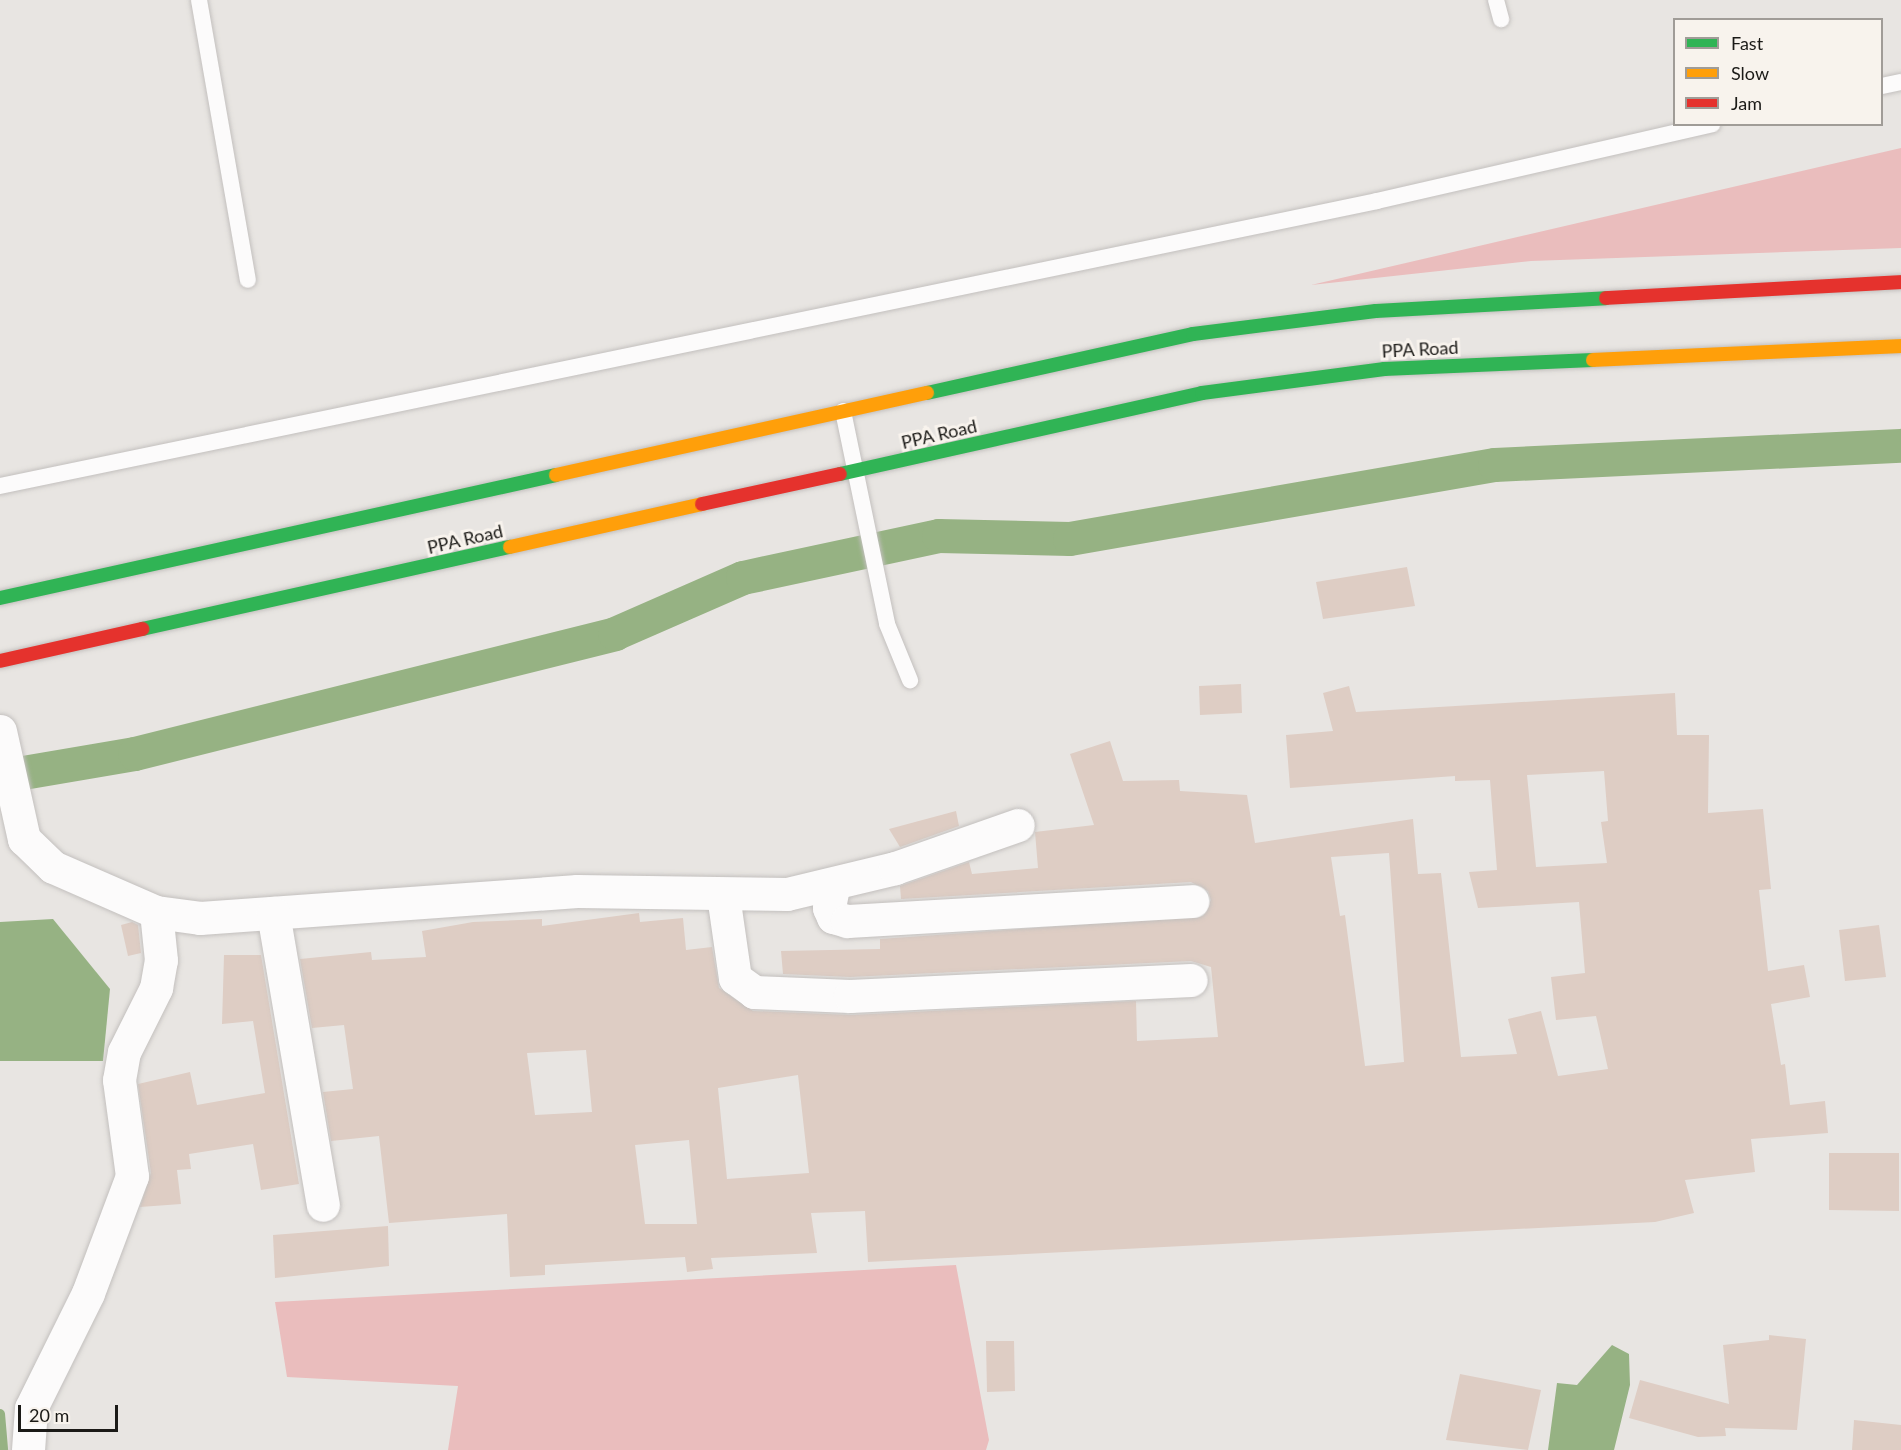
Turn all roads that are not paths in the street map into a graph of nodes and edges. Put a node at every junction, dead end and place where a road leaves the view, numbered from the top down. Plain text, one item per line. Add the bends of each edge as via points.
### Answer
1 (199, 0) edge
2 (1496, 0) edge
3 (1501, 19) dead end
4 (1901, 82) edge
5 (1883, 86) edge
6 (1703, 126) edge
7 (248, 280) dead end
8 (1901, 282) edge
9 (1901, 346) edge
10 (843, 411) junction
11 (856, 471) junction
12 (0, 486) edge
13 (0, 598) edge
14 (0, 661) edge
15 (910, 680) dead end
16 (0, 731) edge
17 (1018, 825) dead end
18 (833, 887) junction
19 (723, 895) junction
20 (1192, 901) dead end
21 (156, 912) junction
22 (273, 914) junction
23 (1191, 980) dead end
24 (323, 1205) dead end
25 (28, 1450) edge

1 - 7 lane
2 - 3 lane
4 - 5 lane
6 - 12 lane via 1377,201
8 - 10 highway via 1365,312 1193,334
9 - 11 highway, PPA Road via 1384,369 1202,393
10 - 11 lane
10 - 13 highway
11 - 14 highway, PPA Road
11 - 15 lane via 887,624
16 - 21 street via 24,839 53,867
17 - 18 street
18 - 19 street
18 - 20 street via 829,908 834,916 847,921
19 - 22 street via 577,891
19 - 23 street via 735,978 754,992 850,996
21 - 22 street via 200,918
21 - 25 street via 161,960 156,988 124,1052 119,1080 132,1176 88,1293 31,1408
22 - 24 street

